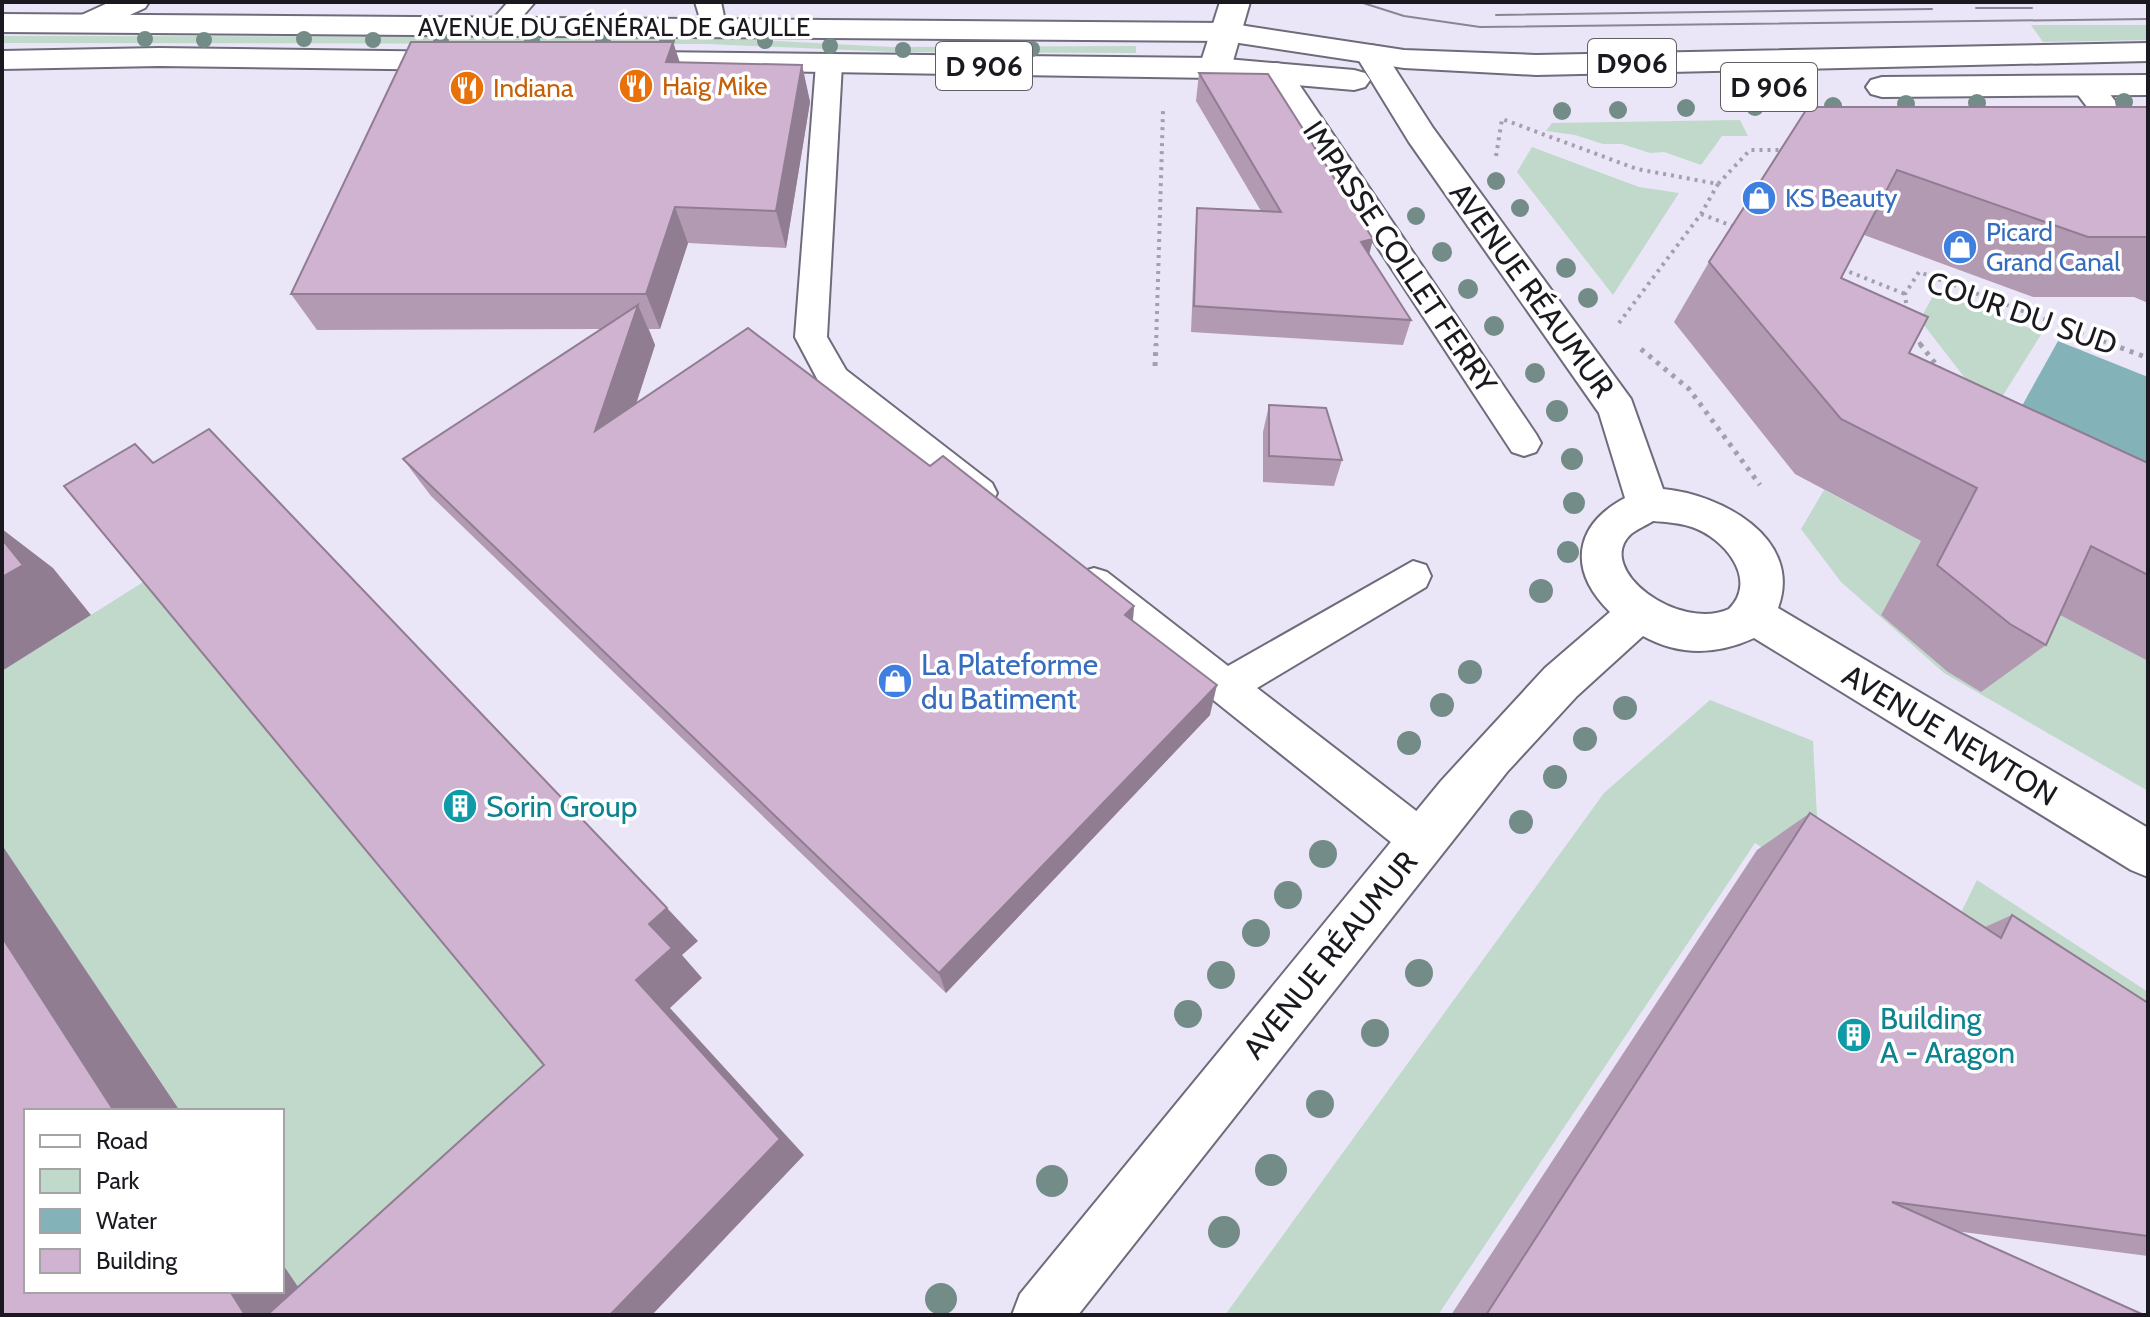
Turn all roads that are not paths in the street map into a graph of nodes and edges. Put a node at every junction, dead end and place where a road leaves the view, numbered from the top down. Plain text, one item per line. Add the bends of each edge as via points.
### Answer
1 (134, 2) edge
2 (522, 2) edge
3 (1235, 2) edge
4 (710, 14) edge
5 (2, 23) edge
6 (86, 24) junction
7 (500, 26) junction
8 (1226, 32) junction
9 (2148, 52) edge
10 (1370, 54) junction
11 (2, 60) edge
12 (494, 61) edge
13 (621, 62) edge
14 (829, 64) junction
15 (1215, 68) junction
16 (1276, 71) junction
17 (2148, 85) edge
18 (1390, 86) junction
19 (2088, 87) junction
20 (2148, 131) edge
21 (1524, 443) dead end
22 (1648, 505) junction
23 (1005, 514) edge
24 (1066, 562) edge
25 (1413, 576) dead end
26 (1638, 614) junction
27 (1753, 615) junction
28 (1225, 687) junction
29 (1422, 841) junction
30 (2148, 854) edge
31 (1041, 1315) edge

1 - 6 main road
2 - 7 lane
3 - 8 main road
4 - 7 main road, AVENUE DU GÉNÉRAL DE GAULLE / D 906
4 - 8 main road, AVENUE DU GÉNÉRAL DE GAULLE / D 906 via 1024,33
5 - 6 main road, AVENUE DU GÉNÉRAL DE GAULLE / D 906
6 - 7 main road, AVENUE DU GÉNÉRAL DE GAULLE / D 906
8 - 10 main road, AVENUE DU GÉNÉRAL DE GAULLE / D906
8 - 15 main road
9 - 10 main road, AVENUE DU GÉNÉRAL DE GAULLE / D906 via 1536,65
10 - 18 main road, AVENUE RÉAUMUR
11 - 12 main road, AVENUE DU GÉNÉRAL DE GAULLE
13 - 14 main road, AVENUE DU GÉNÉRAL DE GAULLE / D 906
14 - 15 main road, AVENUE DU GÉNÉRAL DE GAULLE / D 906
14 - 23 lane via 811,337 834,379
15 - 16 main road, AVENUE DU GÉNÉRAL DE GAULLE / D 906
16 - 18 main road, AVENUE DU GÉNÉRAL DE GAULLE / D 906
16 - 21 lane, IMPASSE COLLET FERRY
17 - 19 main road, AVENUE DU GÉNÉRAL DE GAULLE / D 906
18 - 19 main road, AVENUE DU GÉNÉRAL DE GAULLE / D 906 via 1494,91
18 - 22 main road, AVENUE RÉAUMUR via 1617,409
19 - 20 main road via 2108,113
22 - 26 main road via 1612,524 1601,558 1619,597
22 - 27 main road via 1697,511 1741,538 1763,578 1762,598
24 - 28 lane
25 - 28 lane
26 - 27 main road via 1689,634 1714,634
26 - 29 main road, AVENUE RÉAUMUR via 1592,649 1543,698
27 - 30 main road, AVENUE NEWTON
28 - 29 lane
29 - 31 main road, AVENUE RÉAUMUR

